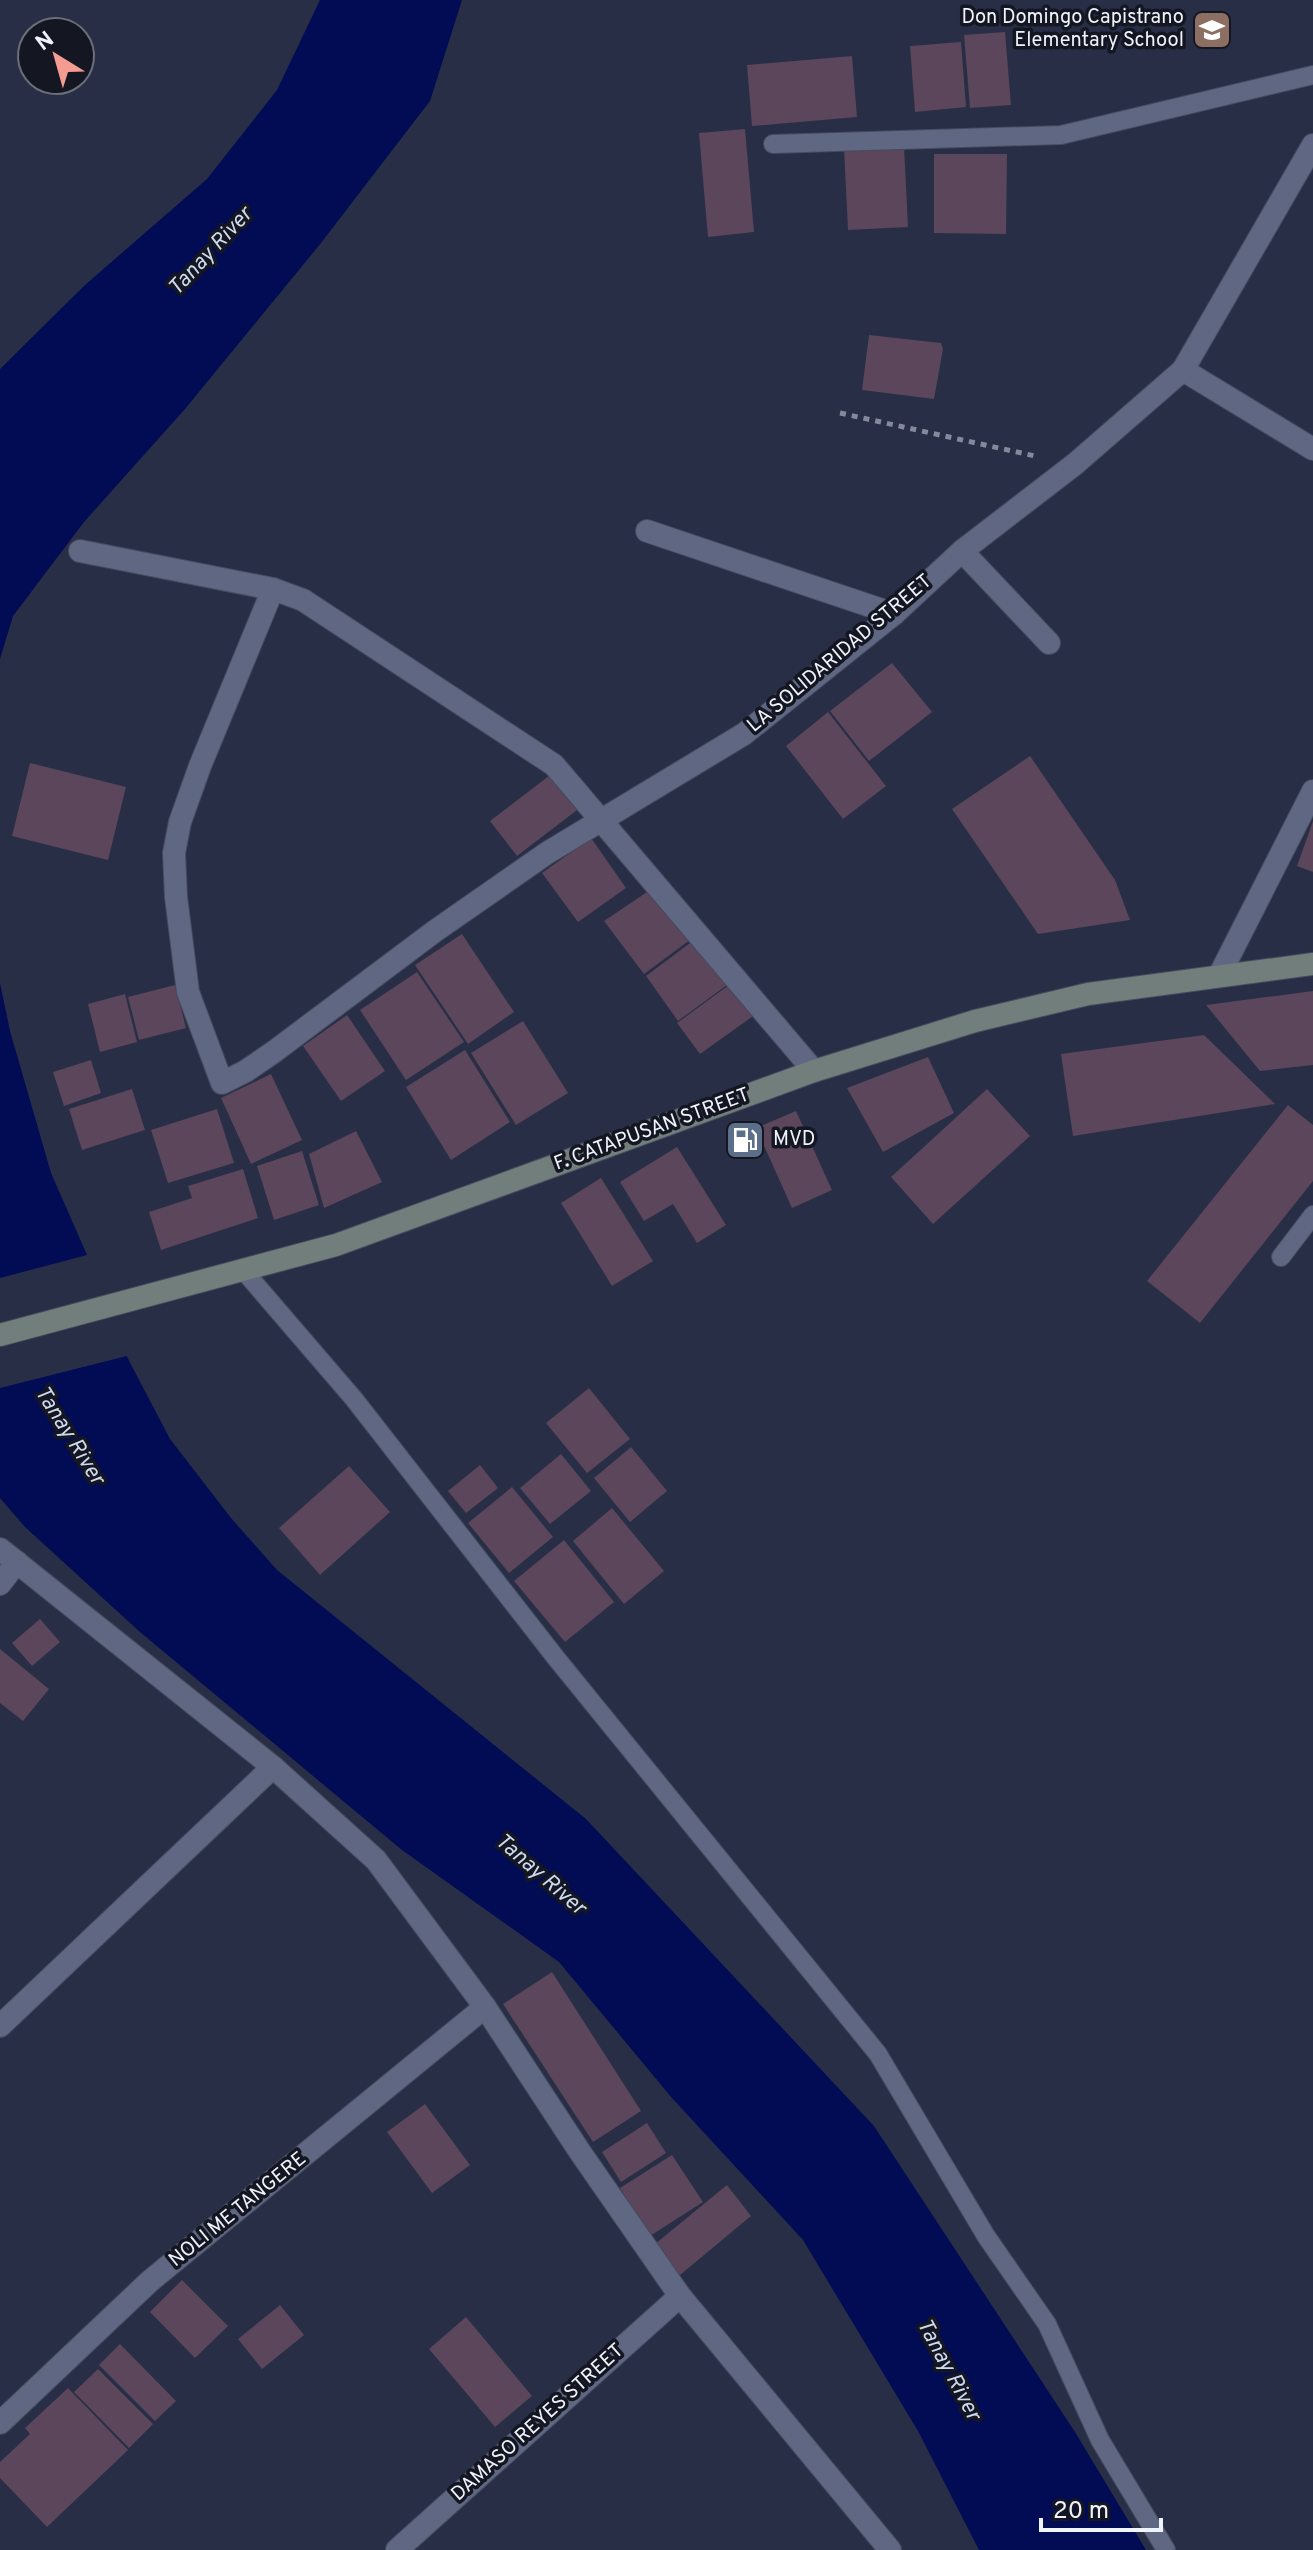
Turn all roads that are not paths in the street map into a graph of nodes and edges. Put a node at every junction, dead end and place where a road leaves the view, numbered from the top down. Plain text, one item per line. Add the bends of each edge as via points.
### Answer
1 (1313, 75) edge
2 (773, 144) dead end
3 (1313, 145) edge
4 (1183, 370) junction
5 (1313, 449) edge
6 (647, 531) dead end
7 (80, 551) dead end
8 (962, 551) junction
9 (273, 589) junction
10 (894, 614) junction
11 (1049, 643) dead end
12 (1313, 791) edge
13 (600, 822) junction
14 (1313, 964) edge
15 (1219, 976) junction
16 (814, 1071) junction
17 (1313, 1215) edge
18 (1281, 1257) dead end
19 (244, 1271) junction
20 (0, 1335) edge
21 (8, 1556) edge
22 (0, 1584) edge
23 (273, 1767) junction
24 (485, 2007) junction
25 (0, 2026) edge
26 (680, 2296) junction
27 (0, 2423) edge
28 (397, 2550) edge
29 (890, 2550) edge
30 (1166, 2550) edge

1 - 2 lane via 1061,135
3 - 4 street, LA SOLIDARIDAD STREET
4 - 5 street
4 - 8 street, LA SOLIDARIDAD STREET via 1075,464
6 - 10 street
7 - 9 street
8 - 10 street, LA SOLIDARIDAD STREET
8 - 11 street
9 - 13 street via 303,600 554,765
9 - 13 street, LA SOLIDARIDAD STREET via 200,766 174,853 188,992 222,1083 275,1051 534,862
10 - 13 street, LA SOLIDARIDAD STREET via 744,734
12 - 15 street
13 - 16 street
14 - 15 main road, F. CATAPUSAN STREET
15 - 16 main road, F. CATAPUSAN STREET via 1088,994
16 - 19 main road, F. CATAPUSAN STREET via 336,1245
17 - 18 lane
19 - 20 main road, F. CATAPUSAN STREET
19 - 30 lane via 354,1399 556,1658 878,2054 986,2236 1047,2324 1100,2440
21 - 22 street
21 - 23 street
23 - 24 street via 376,1860
23 - 25 street
24 - 26 street
24 - 27 street, NOLI ME TANGERE via 150,2281
26 - 28 street, DAMASO REYES STREET
26 - 29 street

